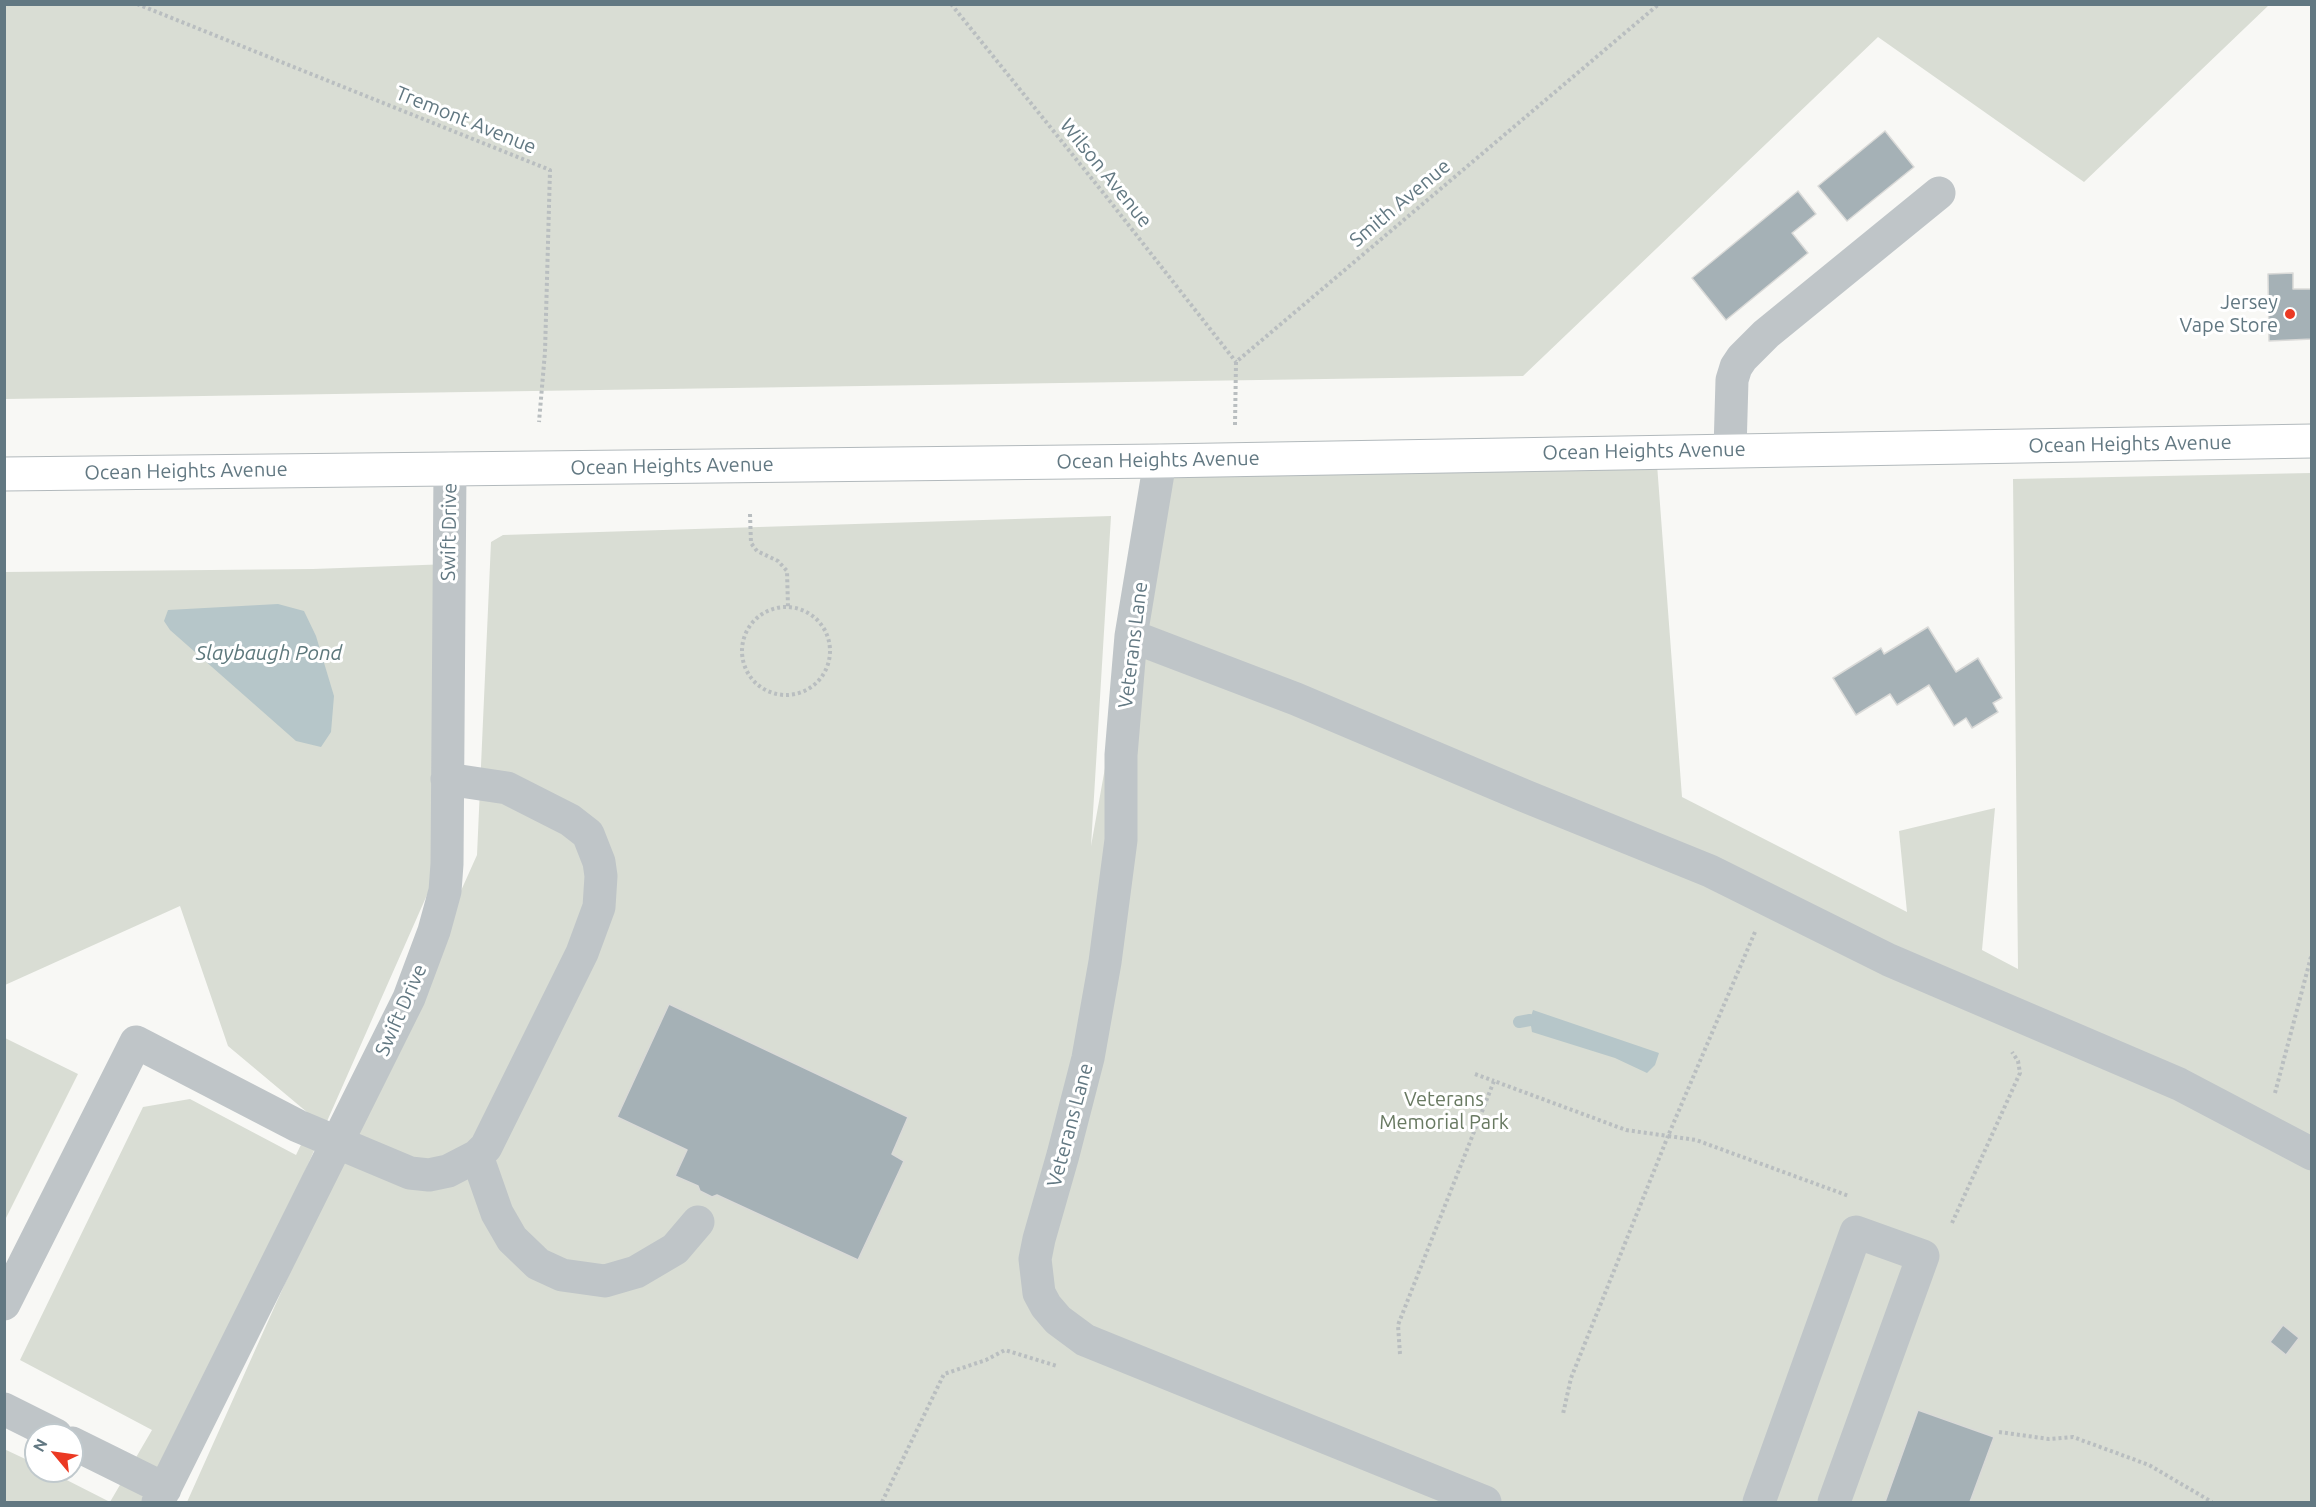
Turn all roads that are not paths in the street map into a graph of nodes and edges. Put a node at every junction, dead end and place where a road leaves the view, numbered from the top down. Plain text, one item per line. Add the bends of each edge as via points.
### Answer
1 (1939, 193) dead end
2 (2312, 441) edge
3 (1730, 450) junction
4 (1160, 460) junction
5 (450, 469) junction
6 (4, 474) edge
7 (1131, 636) junction
8 (447, 779) junction
9 (339, 1143) junction
10 (2312, 1154) edge
11 (477, 1156) junction
12 (698, 1222) dead end
13 (4, 1304) edge
14 (4, 1409) edge
15 (32, 1423) edge
16 (84, 1450) edge
17 (161, 1496) edge
18 (1485, 1503) edge
19 (1759, 1503) edge
20 (1834, 1503) edge

1 - 3 street via 1742,358 1732,380
2 - 3 main road, Ocean Heights Avenue
3 - 4 main road, Ocean Heights Avenue
4 - 5 main road, Ocean Heights Avenue
4 - 7 street, Veterans Lane
5 - 6 main road, Ocean Heights Avenue
5 - 8 street, Swift Drive
7 - 10 street via 1296,699 1710,871 1889,960 2179,1084
7 - 18 street, Veterans Lane via 1121,755 1121,840 1105,962 1088,1058 1035,1259 1039,1293 1058,1320 1085,1340
8 - 9 street, Swift Drive via 445,891 434,931 409,998
8 - 11 street via 507,788 576,824 592,841 601,876 599,907 582,953 492,1138
9 - 11 street via 400,1169 429,1175 448,1171
9 - 13 street via 298,1126 136,1042
9 - 17 street, Swift Drive
11 - 12 street via 497,1213 512,1239 532,1260 562,1275 605,1281 636,1272 675,1249
14 - 15 street
16 - 17 street
19 - 20 street via 1856,1232 1923,1256

